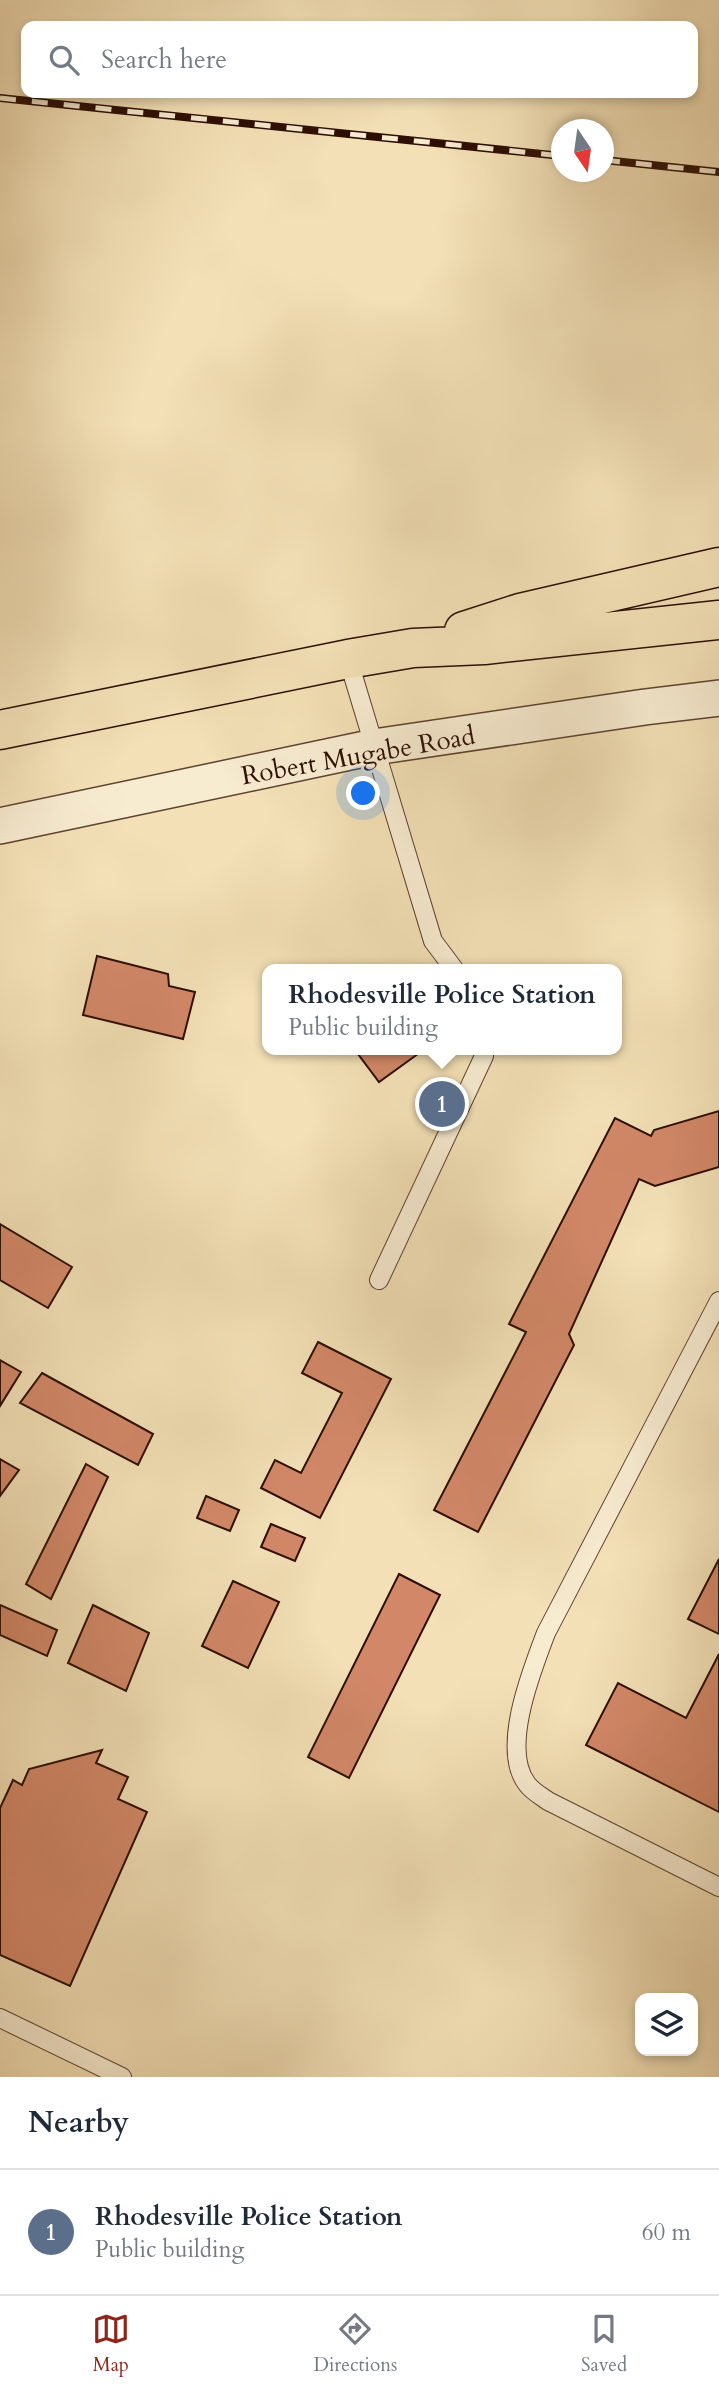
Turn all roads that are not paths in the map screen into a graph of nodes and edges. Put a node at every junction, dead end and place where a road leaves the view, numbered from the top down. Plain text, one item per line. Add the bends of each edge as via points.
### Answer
1 (719, 567) edge
2 (719, 620) edge
3 (413, 648) junction
4 (348, 659) junction
5 (719, 698) edge
6 (0, 730) edge
7 (374, 747) junction
8 (0, 826) edge
9 (450, 964) edge
10 (484, 1055) edge
11 (379, 1280) dead end
12 (719, 1301) edge
13 (719, 1887) edge
14 (0, 2018) edge
15 (122, 2077) edge

1 - 3 main road via 520,613
2 - 3 main road
3 - 4 main road
4 - 6 main road
4 - 7 lane
5 - 7 street, Robert Mugabe Road
7 - 8 street, Robert Mugabe Road
7 - 9 lane via 433,941
10 - 11 lane
12 - 13 lane via 546,1633 516,1737 517,1760 527,1784 548,1801
14 - 15 lane

